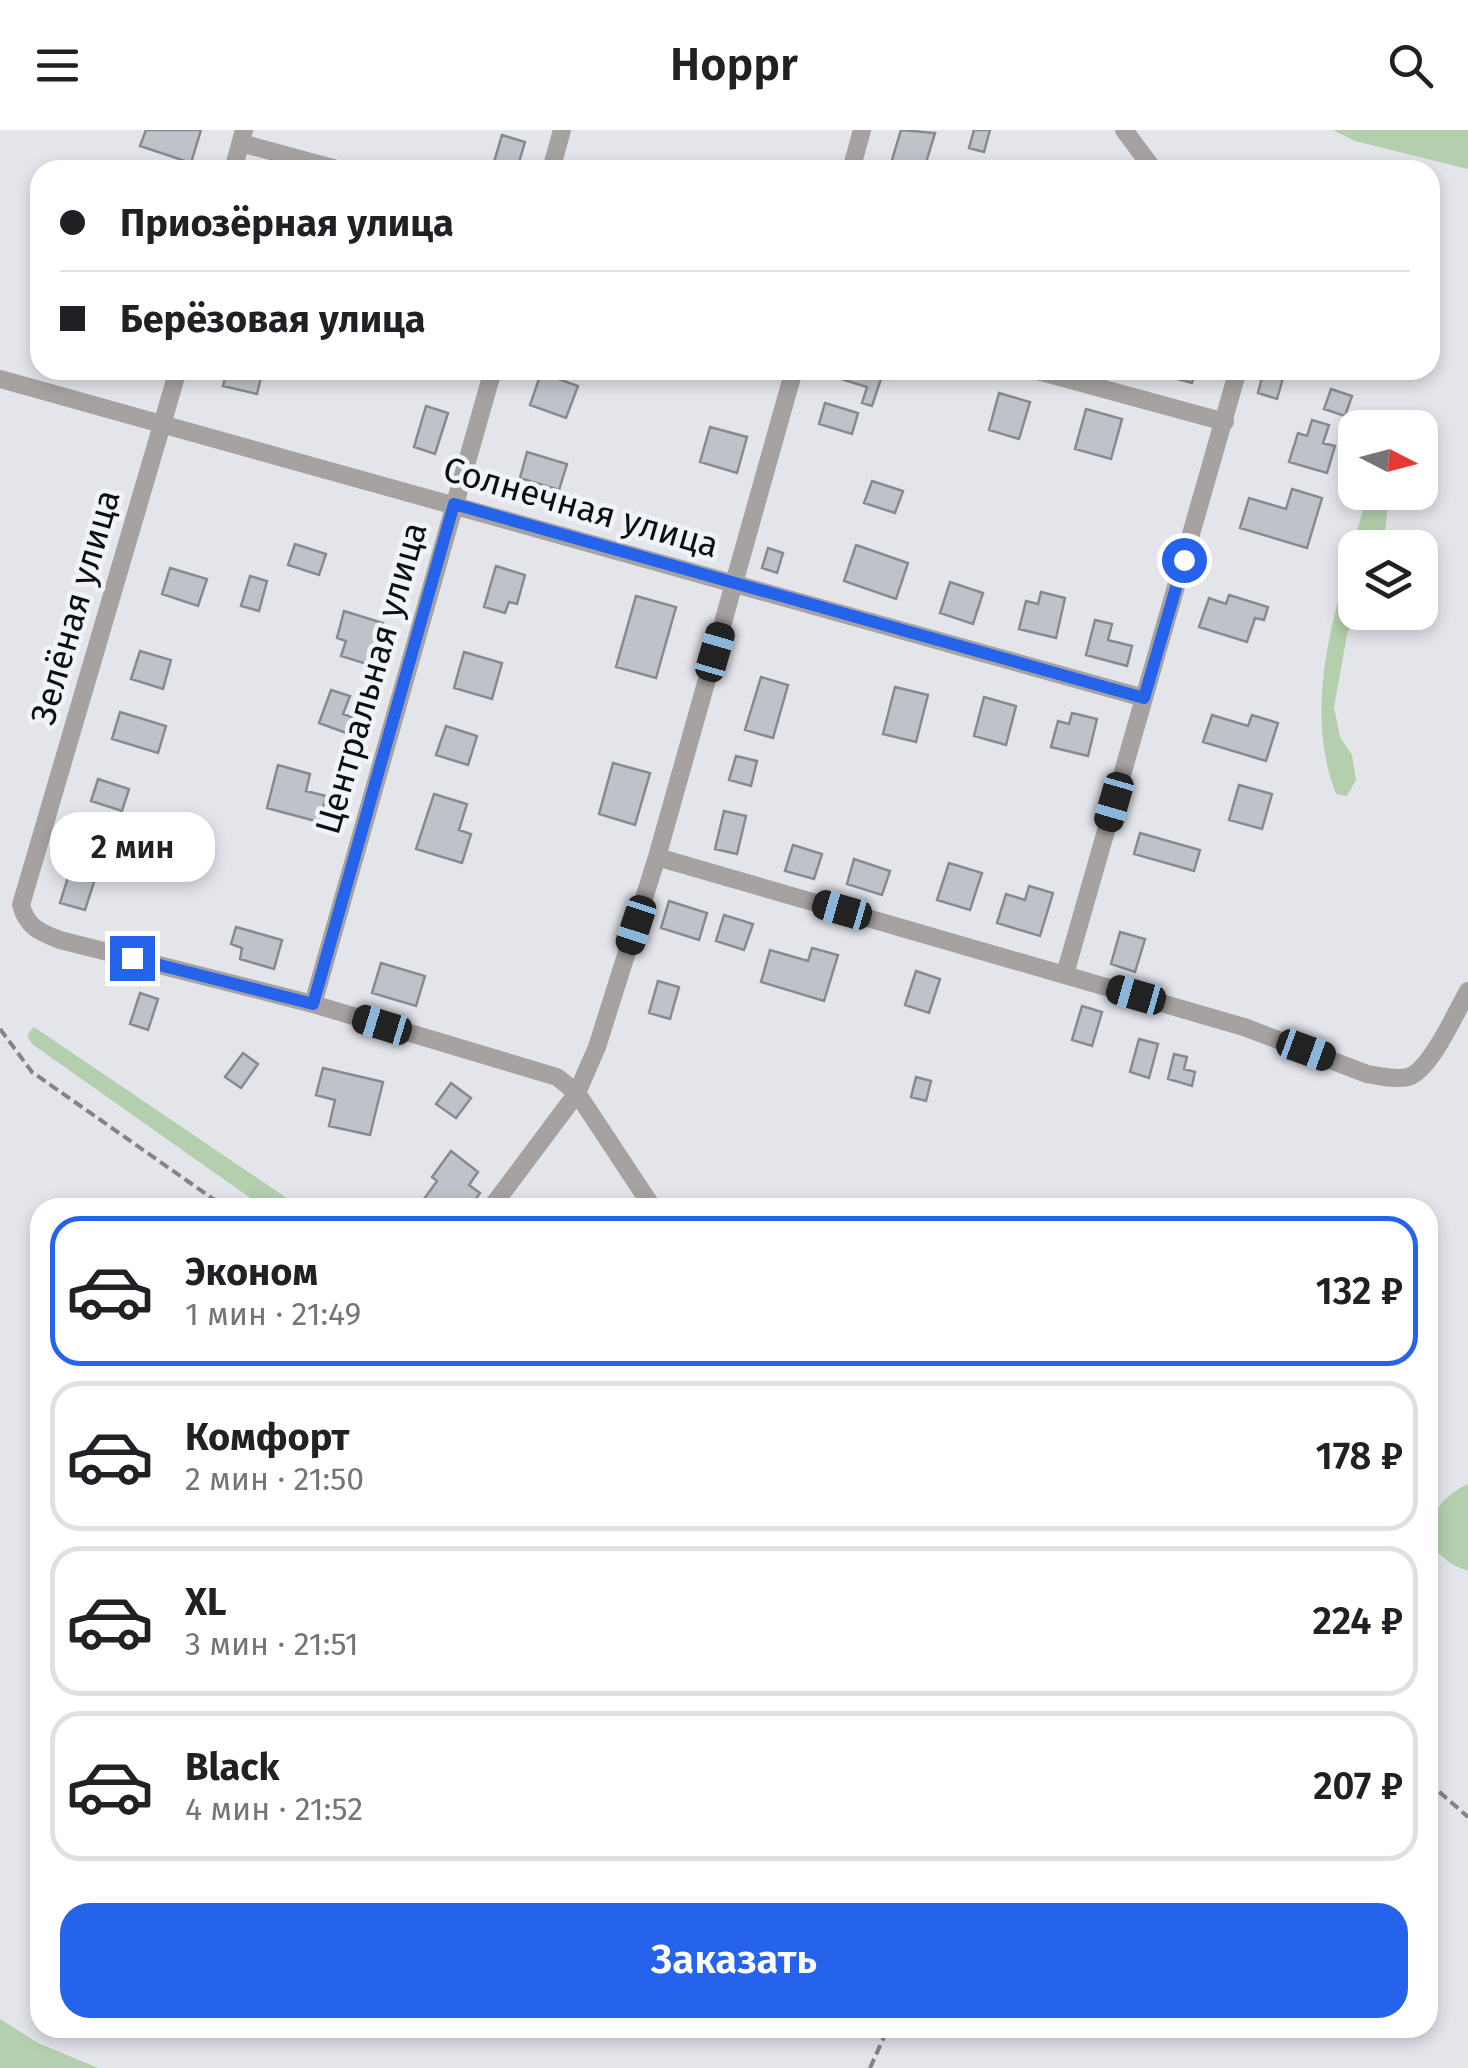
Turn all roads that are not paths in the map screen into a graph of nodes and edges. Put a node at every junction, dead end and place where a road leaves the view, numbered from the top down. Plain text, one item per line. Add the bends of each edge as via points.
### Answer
1 (562, 130) edge
2 (862, 130) edge
3 (1124, 130) edge
4 (242, 136) edge
5 (311, 160) edge
6 (554, 160) edge
7 (854, 160) edge
8 (1146, 160) edge
9 (0, 378) edge
10 (175, 380) edge
11 (490, 380) edge
12 (791, 380) edge
13 (1071, 380) edge
14 (1236, 380) edge
15 (1225, 422) junction
16 (163, 425) junction
17 (454, 504) junction
18 (735, 584) junction
19 (1144, 698) junction
20 (657, 857) junction
21 (1064, 974) junction
22 (1468, 991) edge
23 (313, 1004) junction
24 (577, 1093) junction
25 (498, 1198) edge
26 (646, 1198) edge

1 - 6 street
2 - 7 street
3 - 8 street
4 - 5 street
9 - 16 street, Солнечная улица
10 - 16 street, Зелёная улица
11 - 17 street, Центральная улица
12 - 18 street
13 - 15 street
14 - 15 street
15 - 19 street
16 - 17 street, Солнечная улица
16 - 23 street, Зелёная улица via 21,904 36,931 60,940
17 - 18 street, Солнечная улица
17 - 23 street, Центральная улица
18 - 19 street, Солнечная улица
18 - 20 street
19 - 21 street
20 - 21 street
20 - 24 street
21 - 22 street via 1244,1027 1368,1074 1408,1077 1423,1069
23 - 24 street via 556,1078
24 - 25 street
24 - 26 street

